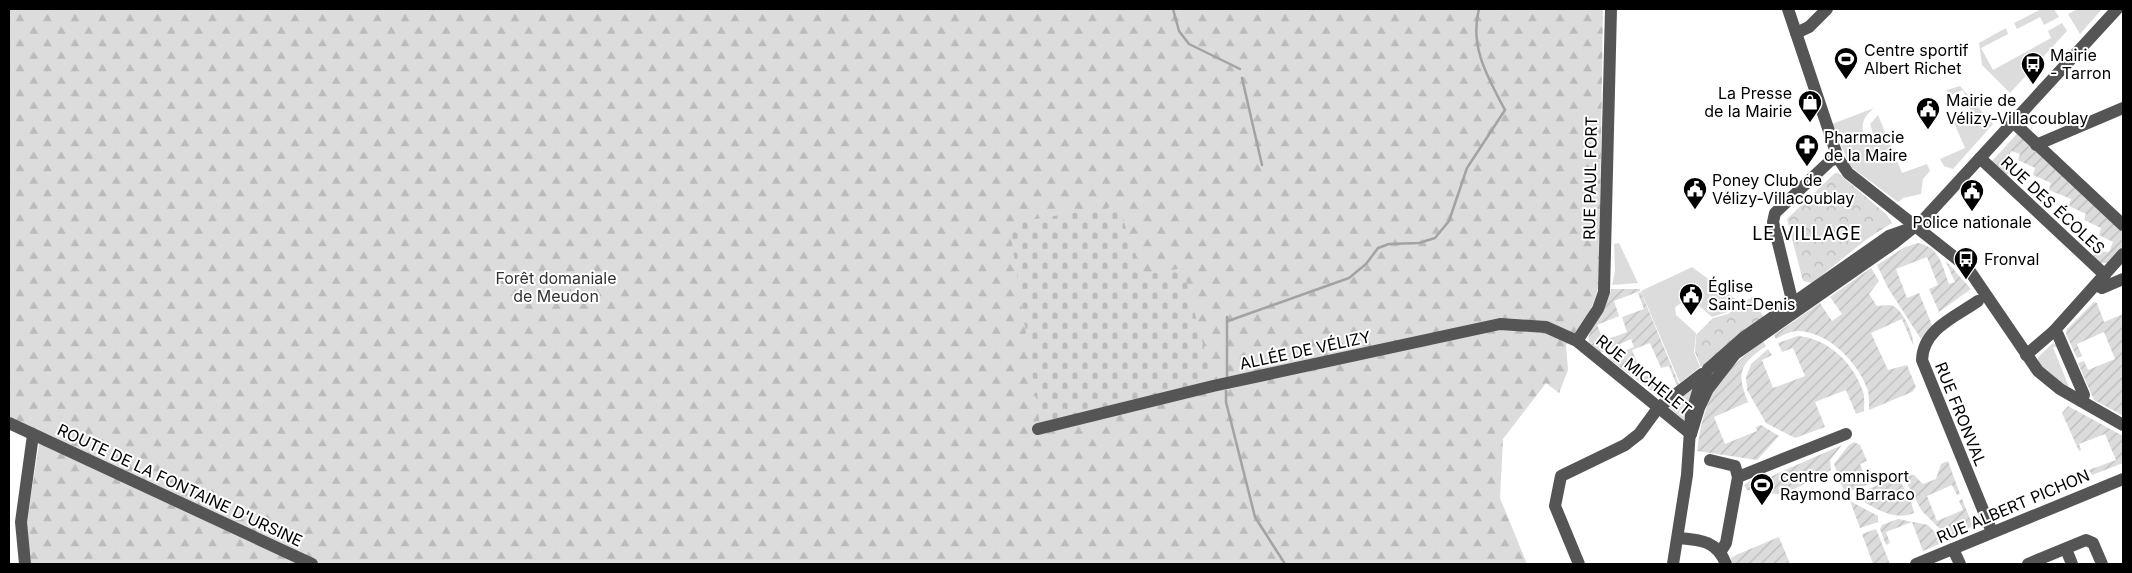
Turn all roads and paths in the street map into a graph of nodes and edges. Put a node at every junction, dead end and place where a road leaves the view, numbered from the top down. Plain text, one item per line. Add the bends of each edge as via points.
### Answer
1 (1611, 9) edge
2 (1788, 9) edge
3 (1826, 9) edge
4 (2117, 9) edge
5 (1796, 33) junction
6 (2123, 108) edge
7 (2013, 122) junction
8 (2036, 145) junction
9 (1838, 158) junction
10 (1980, 158) junction
11 (2123, 225) edge
12 (1916, 226) junction
13 (2123, 254) edge
14 (2123, 279) edge
15 (2101, 280) junction
16 (1978, 301) dead end
17 (1795, 307) junction
18 (2054, 331) junction
19 (1577, 341) junction
20 (2026, 355) junction
21 (1708, 369) junction
22 (2081, 401) junction
23 (1658, 408) junction
24 (9, 423) edge
25 (2123, 425) edge
26 (1038, 429) dead end
27 (1691, 434) junction
28 (1846, 434) dead end
29 (34, 435) junction
30 (1710, 460) dead end
31 (1738, 477) junction
32 (2123, 479) edge
33 (1992, 532) junction
34 (1678, 538) junction
35 (1953, 549) junction
36 (2066, 549) junction
37 (1721, 551) junction
38 (26, 564) edge
39 (312, 564) edge
40 (1578, 564) edge
41 (1673, 564) edge
42 (1726, 564) edge
43 (1916, 564) edge
44 (1960, 564) edge
45 (2028, 564) edge
46 (2072, 564) edge
47 (2102, 564) edge

1 - 19 street, RUE PAUL FORT via 1604,292 1598,309
2 - 5 street
3 - 5 street via 1809,28
4 - 7 street
5 - 9 street
6 - 8 street
7 - 8 street
7 - 10 street
8 - 11 street
9 - 12 street via 1848,173
9 - 17 street via 1830,161 1775,213 1773,222
10 - 12 street
10 - 15 street, RUE DES ÉCOLES
12 - 17 street via 1889,236
12 - 20 street via 1967,268
13 - 15 street
14 - 15 street via 2102,288
15 - 18 street
16 - 33 street, RUE FRONVAL via 1926,338 1922,360
17 - 21 street via 1728,348
17 - 27 street via 1735,354 1721,370 1699,408
18 - 20 street
18 - 22 street via 2084,395
19 - 23 street, RUE MICHELET
19 - 26 street, ALLÉE DE VÉLIZY via 1546,327 1500,324 1213,386
20 - 22 street via 2049,381
21 - 23 street
21 - 27 street via 1694,398
22 - 25 street
23 - 27 street, RUE MICHELET
23 - 40 street via 1639,434 1625,444 1561,476 1555,506
24 - 29 street, ROUTE DE LA FONTAINE D'URSINE
27 - 34 street
28 - 31 street
29 - 38 street via 21,522
29 - 39 street, ROUTE DE LA FONTAINE D'URSINE
30 - 31 street via 1735,466
31 - 37 street via 1726,543
32 - 33 street, RUE ALBERT PICHON
33 - 35 street, RUE ALBERT PICHON
34 - 37 street via 1709,543
34 - 41 street
35 - 43 street, RUE ALBERT PICHON
35 - 44 street
36 - 45 street
36 - 46 street
36 - 47 street via 2090,540
37 - 42 street

